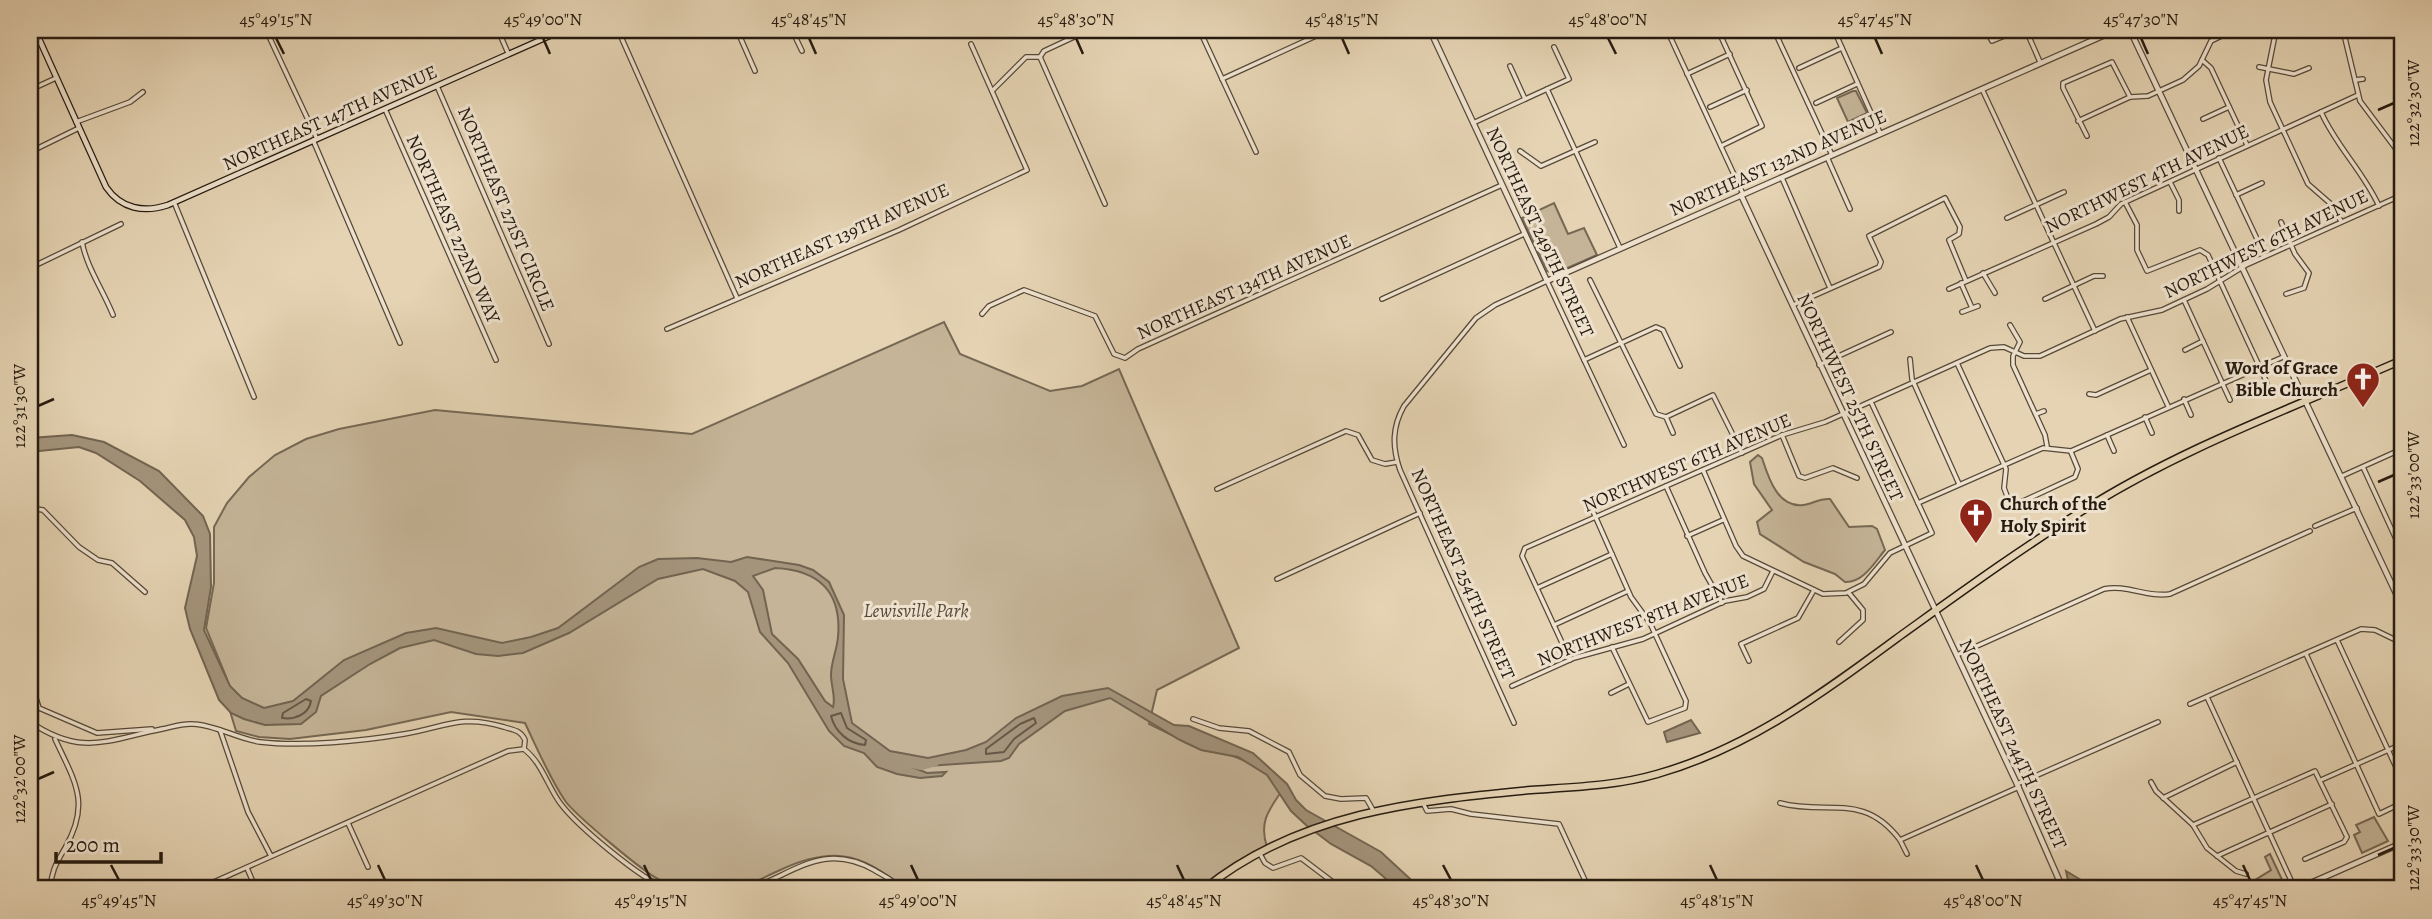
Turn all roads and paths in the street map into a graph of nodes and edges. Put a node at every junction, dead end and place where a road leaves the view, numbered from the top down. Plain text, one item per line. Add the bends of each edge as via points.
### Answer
1 (47, 30) edge
2 (265, 30) edge
3 (498, 30) edge
4 (562, 30) edge
5 (618, 30) edge
6 (737, 30) edge
7 (792, 30) edge
8 (1089, 30) edge
9 (1329, 30) edge
10 (1430, 30) edge
11 (1550, 30) edge
12 (1667, 30) edge
13 (1688, 30) edge
14 (1718, 30) edge
15 (1774, 30) edge
16 (1788, 30) edge
17 (1834, 30) edge
18 (1986, 30) edge
19 (2019, 30) edge
20 (2025, 30) edge
21 (2116, 30) edge
22 (2130, 30) edge
23 (2234, 30) edge
24 (2276, 30) edge
25 (2343, 30) edge
26 (1200, 31) edge
27 (36, 32) edge
28 (1782, 32) dead end
29 (1677, 35) dead end
30 (1552, 36) dead end
31 (971, 44) dead end
32 (1554, 47) dead end
33 (1842, 48) junction
34 (802, 51) dead end
35 (509, 54) junction
36 (1730, 54) junction
37 (1040, 57) junction
38 (2202, 60) junction
39 (2040, 62) junction
40 (1510, 66) dead end
41 (2259, 67) dead end
42 (1799, 68) dead end
43 (2309, 68) dead end
44 (2267, 69) junction
45 (755, 71) dead end
46 (1687, 74) junction
47 (56, 78) junction
48 (1222, 79) junction
49 (2363, 79) dead end
50 (2355, 80) junction
51 (1857, 84) junction
52 (437, 86) junction
53 (1547, 89) junction
54 (1982, 89) junction
55 (30, 90) edge
56 (1747, 90) junction
57 (992, 91) junction
58 (2159, 91) junction
59 (143, 92) dead end
60 (2358, 95) junction
61 (2130, 97) junction
62 (1525, 99) junction
63 (1816, 103) dead end
64 (1710, 107) dead end
65 (2229, 107) junction
66 (385, 108) junction
67 (2320, 112) junction
68 (2203, 119) dead end
69 (2382, 119) dead end
70 (2078, 121) junction
71 (1473, 123) junction
72 (2376, 124) junction
73 (77, 125) junction
74 (2283, 128) junction
75 (1880, 133) junction
76 (2087, 136) dead end
77 (315, 139) junction
78 (1595, 142) dead end
79 (2247, 145) junction
80 (1721, 146) junction
81 (1520, 150) dead end
82 (1576, 151) junction
83 (30, 152) edge
84 (1255, 152) dead end
85 (1829, 156) junction
86 (2402, 157) edge
87 (2219, 158) junction
88 (2195, 169) junction
89 (1781, 177) junction
90 (2170, 182) junction
91 (2262, 183) dead end
92 (1502, 185) junction
93 (2064, 192) dead end
94 (1742, 195) junction
95 (2236, 195) junction
96 (2402, 195) edge
97 (174, 202) junction
98 (2126, 202) junction
99 (1105, 204) dead end
100 (2036, 205) junction
101 (2379, 206) junction
102 (1850, 209) dead end
103 (2179, 211) dead end
104 (2007, 218) dead end
105 (2281, 222) dead end
106 (2342, 222) junction
107 (121, 224) dead end
108 (1524, 234) junction
109 (2054, 241) junction
110 (82, 242) junction
111 (2291, 245) junction
112 (1620, 248) junction
113 (2265, 256) junction
114 (2241, 267) junction
115 (30, 268) edge
116 (1983, 273) junction
117 (2103, 276) dead end
118 (1590, 280) dead end
119 (1548, 281) junction
120 (1966, 281) junction
121 (2220, 281) junction
122 (1961, 283) junction
123 (2074, 285) junction
124 (1830, 288) junction
125 (1949, 289) dead end
126 (1995, 293) dead end
127 (2286, 294) dead end
128 (737, 298) junction
129 (1382, 299) dead end
130 (2045, 299) dead end
131 (2184, 300) junction
132 (1792, 306) junction
133 (1978, 306) dead end
134 (1972, 308) junction
135 (1962, 313) dead end
136 (982, 314) dead end
137 (113, 315) dead end
138 (2127, 317) junction
139 (2010, 325) dead end
140 (667, 329) dead end
141 (2095, 331) junction
142 (1891, 332) dead end
143 (2203, 341) junction
144 (400, 343) dead end
145 (1620, 343) junction
146 (550, 344) dead end
147 (2185, 350) dead end
148 (2017, 352) junction
149 (2283, 357) junction
150 (1910, 359) dead end
151 (496, 360) dead end
152 (1584, 360) junction
153 (2402, 360) edge
154 (1957, 363) junction
155 (1819, 365) junction
156 (1680, 366) dead end
157 (2261, 368) junction
158 (2151, 370) junction
159 (1913, 382) junction
160 (2267, 383) dead end
161 (2223, 386) junction
162 (2089, 394) dead end
163 (254, 397) dead end
164 (2184, 399) junction
165 (2402, 399) edge
166 (2230, 400) dead end
167 (1871, 402) junction
168 (2306, 402) junction
169 (2168, 406) junction
170 (2402, 408) edge
171 (2044, 411) dead end
172 (1842, 414) junction
173 (2036, 414) junction
174 (2191, 415) dead end
175 (1666, 417) junction
176 (2145, 418) junction
177 (1673, 433) dead end
178 (2152, 433) dead end
179 (1782, 435) junction
180 (2107, 435) junction
181 (1624, 445) dead end
182 (2047, 446) junction
183 (2071, 451) junction
184 (2114, 451) dead end
185 (2401, 452) edge
186 (1742, 453) junction
187 (1398, 462) junction
188 (2004, 465) junction
189 (2363, 467) junction
190 (1703, 470) junction
191 (2342, 476) junction
192 (1857, 478) dead end
193 (1959, 484) junction
194 (1666, 486) junction
195 (1217, 489) dead end
196 (1588, 500) dead end
197 (1918, 503) junction
198 (30, 508) edge
199 (2357, 508) junction
200 (1420, 513) junction
201 (1596, 517) junction
202 (1723, 520) junction
203 (2315, 526) dead end
204 (2311, 531) dead end
205 (1687, 536) junction
206 (1905, 545) junction
207 (2402, 552) edge
208 (1612, 554) junction
209 (1773, 571) junction
210 (1277, 579) dead end
211 (1537, 588) junction
212 (1814, 590) junction
213 (1629, 591) junction
214 (145, 592) dead end
215 (1849, 593) junction
216 (1722, 603) junction
217 (2402, 606) edge
218 (1936, 610) junction
219 (1553, 625) junction
220 (1655, 634) junction
221 (2337, 640) junction
222 (1839, 642) dead end
223 (2402, 643) edge
224 (1612, 647) junction
225 (2306, 653) junction
226 (1957, 655) junction
227 (1570, 660) junction
228 (1749, 661) dead end
229 (30, 679) edge
230 (1629, 684) junction
231 (1512, 686) dead end
232 (1611, 693) dead end
233 (2207, 696) junction
234 (2190, 704) dead end
235 (1193, 719) dead end
236 (30, 722) edge
237 (2158, 722) dead end
238 (1514, 723) dead end
239 (154, 730) junction
240 (220, 730) junction
241 (55, 739) junction
242 (2402, 744) edge
243 (524, 749) junction
244 (2388, 751) junction
245 (2237, 762) junction
246 (2357, 765) junction
247 (2321, 780) junction
248 (2402, 780) edge
249 (2151, 782) dead end
250 (2018, 785) junction
251 (2163, 798) junction
252 (2253, 798) junction
253 (1423, 801) junction
254 (1780, 803) dead end
255 (2402, 803) edge
256 (2332, 804) junction
257 (1373, 810) junction
258 (348, 823) junction
259 (2193, 825) junction
260 (2269, 833) junction
261 (1900, 839) junction
262 (2402, 843) edge
263 (1260, 852) junction
264 (1907, 854) dead end
265 (271, 856) junction
266 (2217, 856) junction
267 (2305, 859) dead end
268 (368, 867) dead end
269 (247, 868) junction
270 (2246, 874) dead end
271 (51, 889) edge
272 (198, 889) edge
273 (256, 889) edge
274 (667, 889) edge
275 (750, 889) edge
276 (901, 889) edge
277 (1204, 889) edge
278 (1342, 889) edge
279 (1589, 889) edge
280 (2063, 889) edge
281 (2296, 889) edge

1 - 27 street
2 - 77 street
3 - 35 street
4 - 35 street, NORTHEAST 147TH AVENUE
5 - 128 street
6 - 45 street
7 - 34 street
8 - 37 street
9 - 48 street
10 - 71 street, NORTHEAST 249TH STREET
11 - 30 street
12 - 46 street
13 - 29 street
14 - 36 street
15 - 85 street
16 - 28 street
17 - 33 street
18 - 19 street via 1992,41
20 - 39 street
21 - 39 street, NORTHEAST 132ND AVENUE
22 - 58 street
23 - 38 street via 2211,41
24 - 44 street
25 - 50 street
26 - 48 street
27 - 47 street
31 - 57 street
32 - 53 street via 1569,79
33 - 42 street
33 - 51 street
35 - 52 street, NORTHEAST 147TH AVENUE
36 - 46 street
36 - 56 street
37 - 57 street via 1026,57
37 - 99 street
38 - 58 street via 2187,78
38 - 65 street via 2211,68
39 - 54 street, NORTHEAST 132ND AVENUE
40 - 62 street
41 - 44 street
43 - 44 street via 2294,74
44 - 74 street via 2268,96
46 - 80 street
47 - 55 street
47 - 73 street
48 - 84 street
49 - 50 street
50 - 60 street
51 - 63 street
51 - 75 street
52 - 66 street, NORTHEAST 147TH AVENUE
52 - 146 street, NORTHEAST 271ST CIRCLE
53 - 62 street
53 - 82 street
54 - 75 street, NORTHEAST 132ND AVENUE
54 - 100 street
56 - 64 street
56 - 80 street via 1762,126
57 - 128 street, NORTHEAST 139TH AVENUE via 1027,170
58 - 61 street
58 - 88 street
59 - 73 street
60 - 67 street, NORTHWEST 4TH AVENUE
60 - 72 street
61 - 70 street
61 - 70 street via 2112,62 2062,84
62 - 71 street
65 - 68 street
65 - 79 street
66 - 77 street, NORTHEAST 147TH AVENUE
66 - 151 street, NORTHEAST 272ND WAY
67 - 74 street, NORTHWEST 4TH AVENUE
67 - 101 street via 2336,143 2364,175
69 - 72 street
70 - 76 street
71 - 92 street, NORTHEAST 249TH STREET
72 - 86 street
73 - 83 street
73 - 97 street, NORTHEAST 147TH AVENUE via 109,192 119,201 139,209
74 - 79 street, NORTHWEST 4TH AVENUE
74 - 106 street via 2308,184 2331,204
75 - 85 street, NORTHEAST 132ND AVENUE
77 - 97 street, NORTHEAST 147TH AVENUE
77 - 144 street
78 - 82 street
79 - 87 street, NORTHWEST 4TH AVENUE
80 - 94 street
81 - 82 street via 1539,166
82 - 112 street
85 - 89 street, NORTHEAST 132ND AVENUE
85 - 102 street
87 - 88 street, NORTHWEST 4TH AVENUE
87 - 95 street
88 - 90 street, NORTHWEST 4TH AVENUE
88 - 114 street
89 - 94 street, NORTHEAST 132ND AVENUE
89 - 124 street
90 - 98 street, NORTHWEST 4TH AVENUE
90 - 103 street
91 - 95 street
92 - 108 street, NORTHEAST 249TH STREET
92 - 136 street, NORTHEAST 134TH AVENUE via 1125,358 1114,354 1095,316 1024,290
93 - 100 street
94 - 112 street, NORTHEAST 132ND AVENUE
94 - 132 street, NORTHWEST 25TH STREET
95 - 113 street
96 - 101 street, NORTHWEST 6TH AVENUE
97 - 163 street
98 - 109 street, NORTHWEST 4TH AVENUE via 2106,219
98 - 121 street via 2137,225 2137,250 2147,271 2202,250
100 - 104 street
100 - 109 street
101 - 106 street, NORTHWEST 6TH AVENUE
105 - 111 street
106 - 111 street, NORTHWEST 6TH AVENUE
107 - 110 street
108 - 119 street, NORTHEAST 249TH STREET
108 - 129 street
109 - 116 street, NORTHWEST 4TH AVENUE
109 - 123 street
110 - 115 street
110 - 137 street
111 - 113 street, NORTHWEST 6TH AVENUE
111 - 127 street via 2309,278 2301,290
112 - 119 street, NORTHEAST 132ND AVENUE
113 - 114 street, NORTHWEST 6TH AVENUE
114 - 121 street, NORTHWEST 6TH AVENUE
114 - 149 street
116 - 120 street, NORTHWEST 4TH AVENUE
116 - 126 street
117 - 123 street
118 - 145 street
119 - 152 street, NORTHEAST 249TH STREET
119 - 187 street, NORTHEAST 254TH STREET via 1472,321 1404,406 1394,435
120 - 122 street, NORTHWEST 4TH AVENUE
120 - 124 street via 1949,240 1960,231 1945,198 1869,236 1881,265
121 - 131 street, NORTHWEST 6TH AVENUE
121 - 157 street
122 - 125 street, NORTHWEST 4TH AVENUE
122 - 134 street
123 - 130 street
123 - 141 street
124 - 132 street
128 - 140 street, NORTHEAST 139TH AVENUE
131 - 138 street, NORTHWEST 6TH AVENUE via 2153,313
131 - 143 street
132 - 155 street, NORTHWEST 25TH STREET
133 - 134 street
134 - 135 street
138 - 141 street, NORTHWEST 6TH AVENUE
138 - 158 street
139 - 148 street via 2019,339
141 - 148 street, NORTHWEST 6TH AVENUE via 2040,356
142 - 155 street
143 - 147 street
143 - 161 street
145 - 152 street
145 - 156 street via 1660,327
145 - 175 street via 1656,414
148 - 154 street, NORTHWEST 6TH AVENUE via 1994,347
148 - 173 street via 2013,365
149 - 157 street
149 - 168 street
150 - 159 street
152 - 181 street, NORTHEAST 249TH STREET
153 - 168 main road
154 - 159 street, NORTHWEST 6TH AVENUE
154 - 188 street
155 - 172 street, NORTHWEST 25TH STREET
157 - 160 street
157 - 161 street
158 - 162 street
158 - 169 street
159 - 167 street, NORTHWEST 6TH AVENUE
159 - 193 street
161 - 164 street
161 - 166 street
164 - 169 street
164 - 174 street
165 - 170 street
167 - 172 street, NORTHWEST 6TH AVENUE
167 - 197 street
168 - 191 street
168 - 218 main road via 2112,493
169 - 176 street
171 - 173 street
172 - 179 street, NORTHWEST 6TH AVENUE
172 - 206 street, NORTHWEST 25TH STREET
173 - 182 street
175 - 177 street
175 - 186 street via 1713,394
176 - 178 street
176 - 180 street
179 - 186 street, NORTHWEST 6TH AVENUE
179 - 192 street via 1800,477 1833,468
180 - 183 street
180 - 184 street
182 - 183 street
182 - 188 street
183 - 188 street via 2077,473 2072,480 2025,501 2013,503 2004,488
185 - 189 street
186 - 190 street, NORTHWEST 6TH AVENUE
187 - 195 street via 1372,460 1358,435 1346,431
187 - 200 street, NORTHEAST 254TH STREET
188 - 193 street
189 - 191 street
189 - 207 street
190 - 194 street, NORTHWEST 6TH AVENUE
190 - 202 street
191 - 199 street
193 - 197 street
194 - 201 street, NORTHWEST 6TH AVENUE
194 - 205 street
196 - 201 street
197 - 206 street via 1932,533
198 - 214 street via 43,510 79,547 112,563
199 - 203 street
199 - 217 street
200 - 210 street
200 - 238 street, NORTHEAST 254TH STREET
201 - 208 street
201 - 211 street, NORTHWEST 6TH AVENUE via 1522,550
202 - 205 street
202 - 209 street via 1741,554
204 - 226 street via 2170,594 2104,589
205 - 216 street
206 - 215 street via 1888,554 1864,584
206 - 218 street, NORTHWEST 25TH STREET
208 - 211 street
208 - 213 street
209 - 212 street
209 - 216 street, NORTHWEST 8TH AVENUE via 1760,591
211 - 219 street
212 - 215 street
212 - 228 street via 1798,618 1741,643
213 - 219 street
213 - 220 street
215 - 222 street via 1864,617 1860,626
216 - 220 street, NORTHWEST 8TH AVENUE
218 - 226 street, NORTHEAST 244TH STREET
218 - 253 main road via 1783,719 1685,765 1605,785
219 - 227 street
220 - 224 street, NORTHWEST 8TH AVENUE
220 - 230 street via 1686,705 1650,723
221 - 223 street via 2369,628
221 - 225 street
221 - 244 street
224 - 227 street, NORTHWEST 8TH AVENUE
224 - 230 street
225 - 233 street
225 - 246 street
226 - 250 street, NORTHEAST 244TH STREET
227 - 231 street, NORTHWEST 8TH AVENUE
229 - 239 street via 39,708 80,728 102,734
230 - 232 street
233 - 234 street
233 - 245 street
235 - 257 street via 1249,731 1289,752 1300,775 1317,791 1334,799 1364,797
236 - 241 street
237 - 250 street
239 - 240 street via 194,723
239 - 241 street via 112,743
240 - 243 street via 290,744 404,734 462,720 483,721 519,732
240 - 265 street via 248,812
241 - 271 street via 75,780 80,810 53,869
242 - 244 street
243 - 258 street via 508,751
243 - 274 street via 534,756 554,794 575,819 646,879
244 - 246 street
244 - 248 street
245 - 251 street
245 - 252 street
246 - 247 street
246 - 255 street via 2379,814
247 - 252 street via 2315,771
247 - 256 street
249 - 251 street
250 - 261 street
250 - 280 street, NORTHEAST 244TH STREET
251 - 259 street
252 - 259 street
252 - 260 street
253 - 257 main road
253 - 279 street via 1427,811 1451,809 1559,824
254 - 261 street via 1856,808 1877,818
256 - 260 street
256 - 267 street via 2346,839
257 - 263 main road
258 - 265 street
258 - 268 street
259 - 266 street
260 - 266 street
260 - 281 street
261 - 264 street
262 - 281 street
263 - 277 main road
263 - 278 street via 1273,868 1301,858
265 - 269 street
266 - 270 street
269 - 272 street
269 - 273 street
275 - 276 street via 794,867 841,857 862,863

